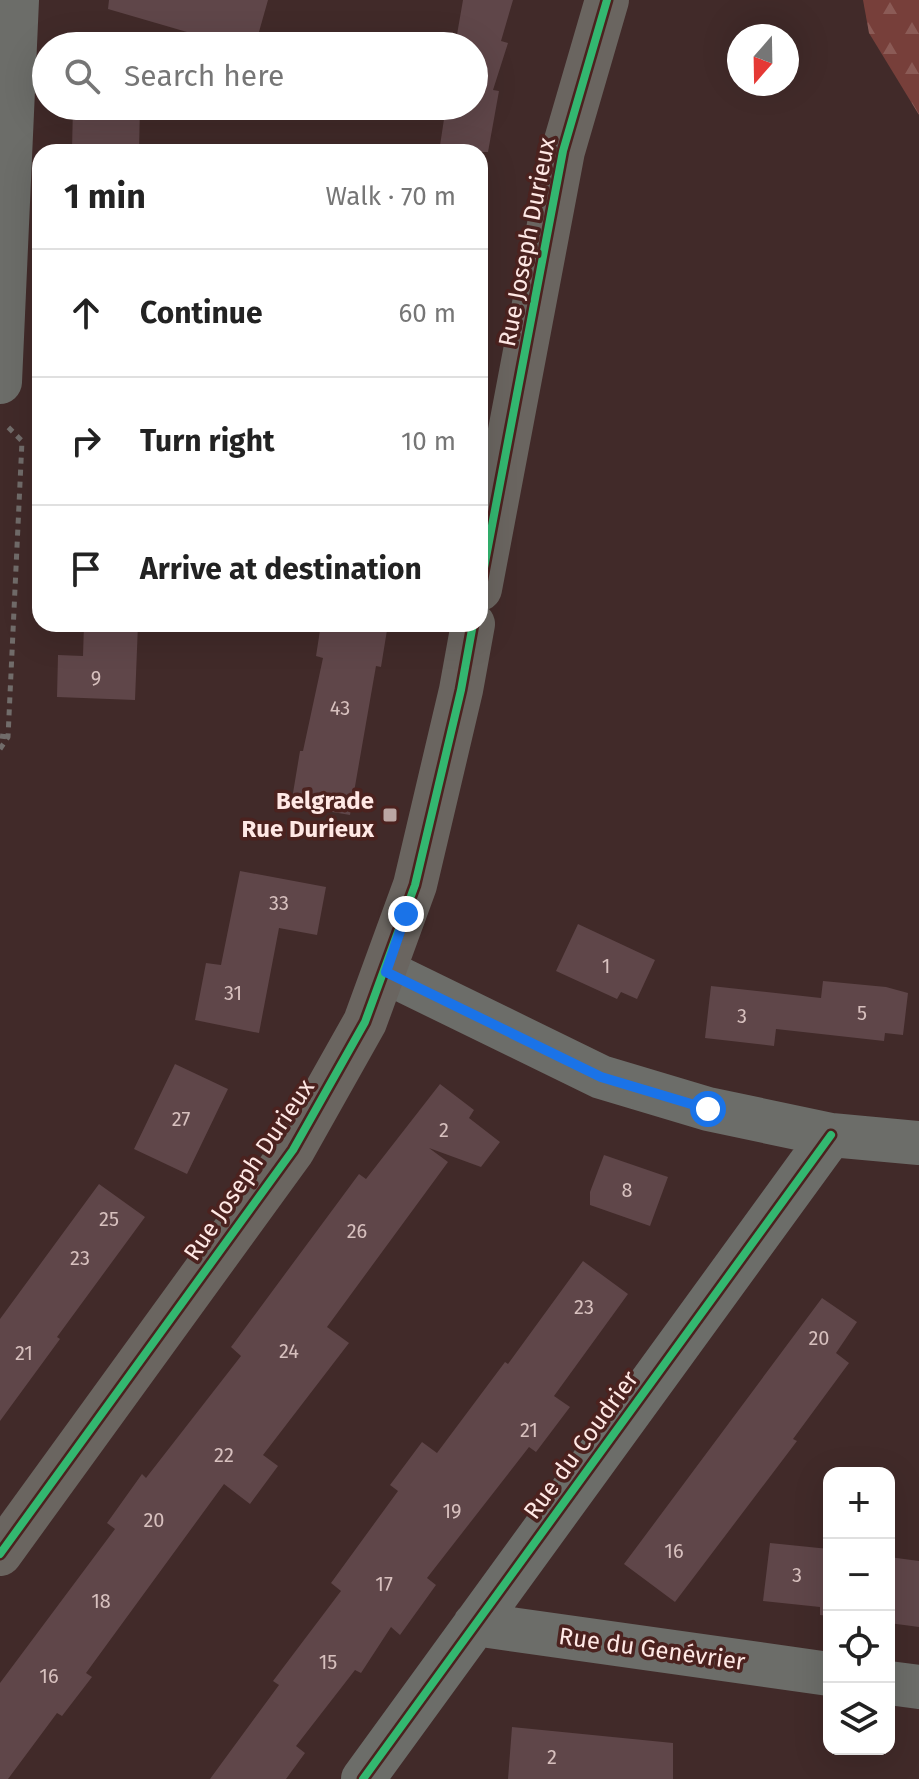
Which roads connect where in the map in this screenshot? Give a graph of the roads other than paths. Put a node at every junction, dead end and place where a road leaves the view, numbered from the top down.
1 (17, 0) edge
2 (607, 0) edge
3 (0, 382) edge
4 (488, 547) edge
5 (472, 632) edge
6 (386, 972) junction
7 (831, 1135) junction
8 (919, 1143) edge
9 (8, 1526) edge
10 (475, 1624) junction
11 (823, 1673) edge
12 (895, 1684) edge
13 (919, 1687) edge
14 (363, 1779) edge

1 - 3 street
2 - 4 street, Rue Joseph Durieux
5 - 6 street, Rue Joseph Durieux
6 - 7 street
6 - 9 street, Rue Joseph Durieux
7 - 8 street
7 - 10 street, Rue du Coudrier
10 - 11 street, Rue du Genévrier
10 - 14 street, Rue du Coudrier
12 - 13 street

